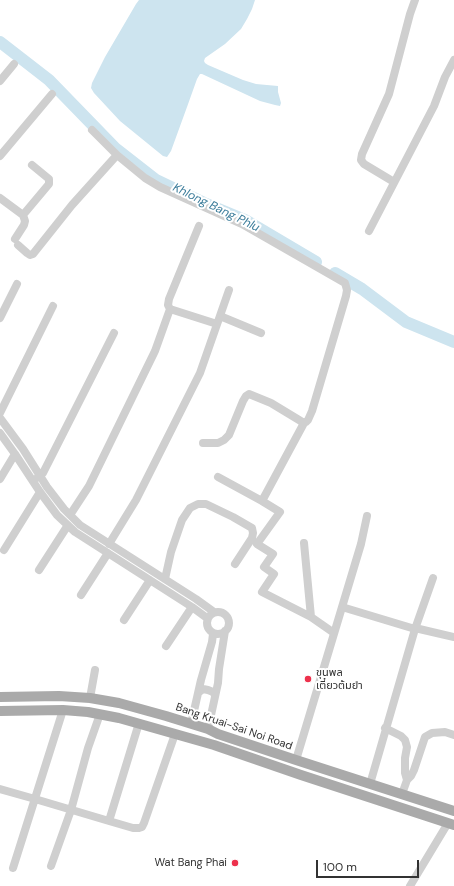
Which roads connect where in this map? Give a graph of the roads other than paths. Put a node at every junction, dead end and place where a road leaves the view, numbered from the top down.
1 (415, 0) edge
2 (454, 60) edge
3 (14, 64) dead end
4 (0, 81) edge
5 (52, 94) dead end
6 (92, 130) dead end
7 (117, 155) junction
8 (0, 156) edge
9 (32, 165) dead end
10 (394, 182) junction
11 (0, 198) edge
12 (23, 216) junction
13 (199, 226) dead end
14 (369, 231) dead end
15 (17, 284) dead end
16 (229, 290) dead end
17 (53, 306) dead end
18 (170, 309) junction
19 (0, 318) edge
20 (218, 320) junction
21 (114, 333) dead end
22 (261, 333) dead end
23 (0, 413) edge
24 (0, 418) edge
25 (304, 423) junction
26 (0, 433) edge
27 (203, 443) dead end
28 (16, 454) junction
29 (40, 476) junction
30 (218, 477) dead end
31 (0, 479) edge
32 (33, 481) junction
33 (40, 492) junction
34 (262, 501) junction
35 (70, 515) junction
36 (367, 516) dead end
37 (68, 525) junction
38 (304, 543) dead end
39 (109, 544) junction
40 (4, 550) dead end
41 (108, 553) junction
42 (234, 564) dead end
43 (39, 570) dead end
44 (433, 578) dead end
45 (165, 579) junction
46 (150, 580) junction
47 (82, 595) dead end
48 (192, 606) junction
49 (342, 607) junction
50 (214, 612) junction
51 (310, 617) junction
52 (207, 618) junction
53 (124, 620) dead end
54 (415, 629) junction
55 (225, 631) junction
56 (334, 633) junction
57 (213, 634) junction
58 (454, 637) edge
59 (166, 646) dead end
60 (95, 670) dead end
61 (199, 692) junction
62 (215, 695) junction
63 (0, 697) edge
64 (90, 698) junction
65 (63, 710) junction
66 (0, 711) edge
67 (100, 714) junction
68 (139, 723) junction
69 (191, 724) junction
70 (385, 728) junction
71 (208, 729) junction
72 (175, 734) junction
73 (454, 735) edge
74 (296, 760) junction
75 (407, 780) junction
76 (370, 784) junction
77 (0, 789) edge
78 (402, 794) junction
79 (34, 799) junction
80 (71, 810) junction
81 (454, 811) edge
82 (109, 822) junction
83 (451, 824) edge
84 (52, 866) dead end
85 (13, 868) dead end
86 (410, 886) edge

1 - 10 street
2 - 10 street
3 - 4 street
5 - 8 street
6 - 7 street
7 - 12 street
7 - 25 street
9 - 12 street
10 - 14 street
11 - 12 street
13 - 18 street
15 - 19 street
16 - 20 street
17 - 23 street
18 - 20 street
18 - 35 street
20 - 22 street
20 - 39 street
21 - 29 street
24 - 29 street
25 - 27 street
25 - 34 street
26 - 28 street
28 - 31 street
28 - 32 street
29 - 32 street
29 - 35 street
30 - 34 street
32 - 33 street
33 - 37 street
33 - 40 street
34 - 51 street
35 - 39 street
36 - 49 street
37 - 41 street
37 - 43 street
38 - 51 street
39 - 45 street
41 - 46 street
41 - 47 street
42 - 45 street
44 - 54 street
45 - 50 street
46 - 48 street
46 - 53 street
48 - 52 street
48 - 59 street
49 - 54 street
49 - 56 street
50 - 52 street
50 - 55 street
51 - 56 street
52 - 57 street
54 - 58 street
54 - 70 street
55 - 57 street
55 - 62 street
56 - 74 street
57 - 61 street
60 - 64 street
61 - 62 street
61 - 69 street
62 - 71 street
63 - 64 main road, Bang Kruai-Sai Noi Road
64 - 69 main road, Bang Kruai-Sai Noi Road
65 - 66 main road
65 - 67 main road
65 - 79 street
67 - 68 main road
67 - 80 street
68 - 72 main road
68 - 82 street
69 - 71 main road, Bang Kruai-Sai Noi Road
70 - 75 street
70 - 76 street
71 - 74 main road, Bang Kruai-Sai Noi Road
72 - 82 street
72 - 83 main road
73 - 75 street
74 - 76 main road, Bang Kruai-Sai Noi Road
75 - 78 street
76 - 78 main road, Bang Kruai-Sai Noi Road
77 - 79 street
78 - 81 main road, Bang Kruai-Sai Noi Road
79 - 80 street
79 - 85 street
80 - 82 street
80 - 84 street
83 - 86 street

